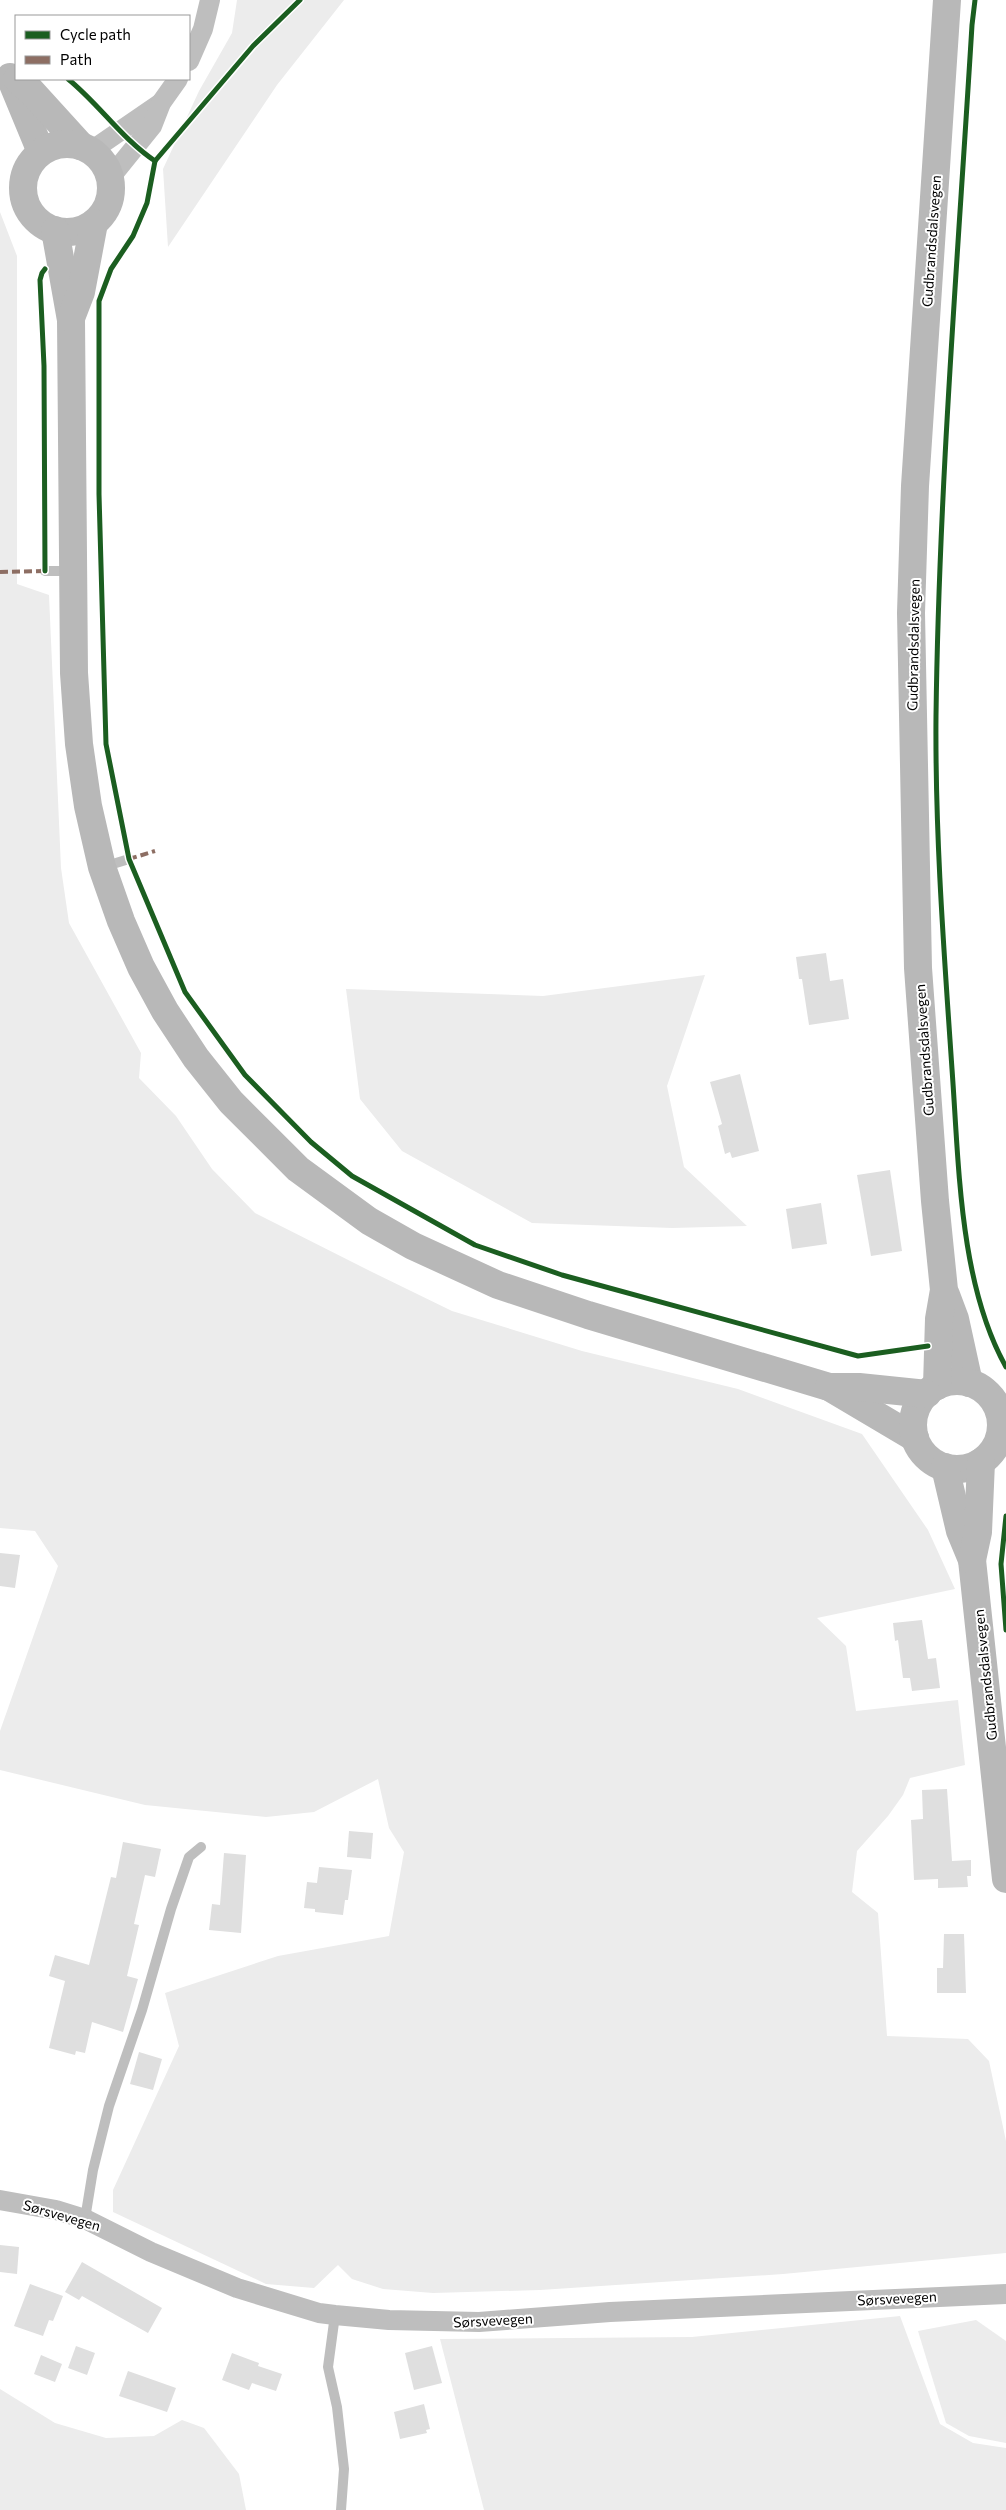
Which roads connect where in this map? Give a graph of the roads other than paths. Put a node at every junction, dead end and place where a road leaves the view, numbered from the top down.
1 (210, 0) edge
2 (947, 0) edge
3 (190, 59) edge
4 (10, 73) edge
5 (18, 80) edge
6 (177, 80) edge
7 (161, 103) junction
8 (86, 149) junction
9 (41, 152) junction
10 (110, 178) junction
11 (94, 222) junction
12 (55, 230) junction
13 (71, 320) junction
14 (129, 859) dead end
15 (102, 867) junction
16 (944, 1290) junction
17 (969, 1382) junction
18 (829, 1387) junction
19 (932, 1390) junction
20 (915, 1438) junction
21 (981, 1462) junction
22 (945, 1467) junction
23 (972, 1560) junction
24 (201, 1847) dead end
25 (1006, 1879) edge
26 (0, 2200) edge
27 (86, 2219) junction
28 (1006, 2294) edge
29 (335, 2315) junction
30 (341, 2510) edge

1 - 3 street
2 - 16 main road, Gudbrandsdalsvegen
4 - 9 main road
5 - 8 main road
6 - 7 street
7 - 8 street
7 - 10 street
8 - 9 main road
8 - 10 main road
9 - 12 main road
10 - 11 main road
11 - 12 main road
11 - 13 main road
12 - 13 main road
13 - 15 main road
14 - 15 lane
15 - 18 main road
16 - 17 main road, Gudbrandsdalsvegen
16 - 19 main road, Gudbrandsdalsvegen
17 - 19 main road
17 - 21 main road
18 - 19 main road
18 - 20 main road
19 - 20 main road
20 - 22 main road
21 - 22 main road
21 - 23 main road, Gudbrandsdalsvegen
22 - 23 main road, Gudbrandsdalsvegen
23 - 25 main road, Gudbrandsdalsvegen
24 - 27 lane
26 - 27 street, Sørsvevegen
27 - 29 street, Sørsvevegen
28 - 29 street, Sørsvevegen
29 - 30 lane

